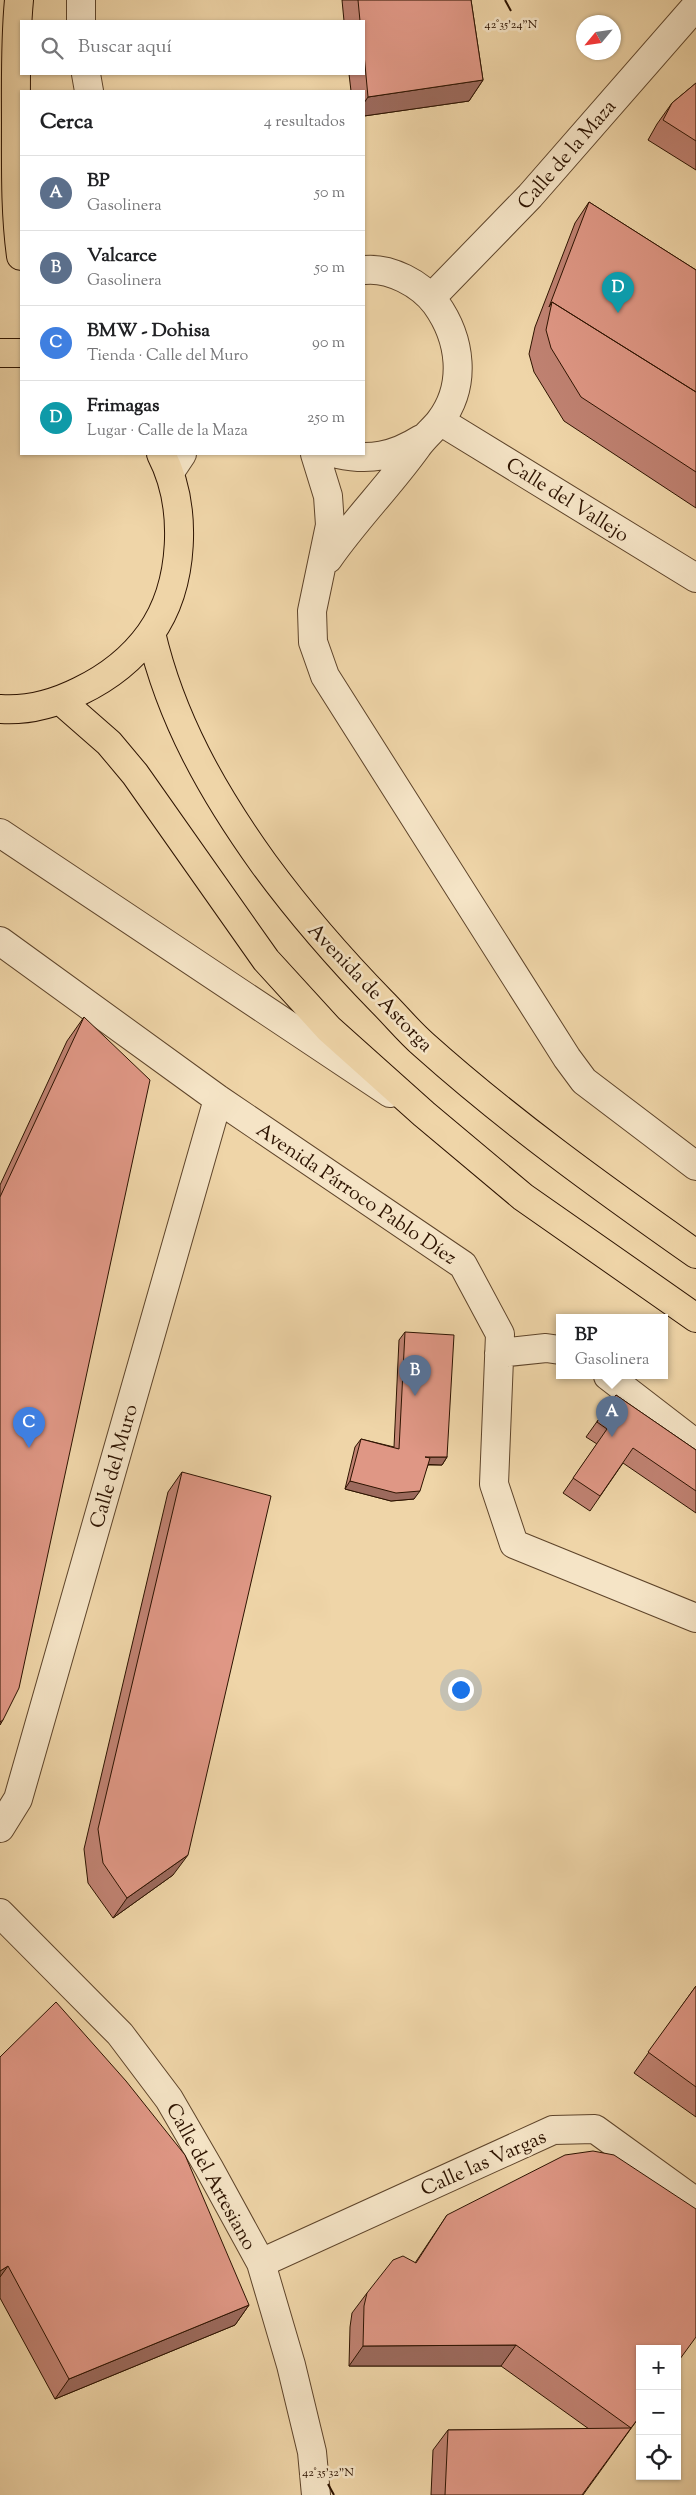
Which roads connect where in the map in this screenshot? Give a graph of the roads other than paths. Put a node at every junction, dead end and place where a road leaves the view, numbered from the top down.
1 (19, 0) edge
2 (81, 0) edge
3 (696, 6) edge
4 (81, 20) edge
5 (86, 75) edge
6 (89, 90) edge
7 (20, 237) edge
8 (366, 269) edge
9 (432, 298) junction
10 (0, 353) edge
11 (20, 354) edge
12 (432, 429) junction
13 (315, 455) edge
14 (342, 455) edge
15 (171, 460) edge
16 (318, 573) junction
17 (696, 578) edge
18 (151, 634) junction
19 (61, 700) junction
20 (0, 709) edge
21 (0, 834) edge
22 (0, 941) edge
23 (218, 1099) junction
24 (424, 1114) junction
25 (689, 1162) edge
26 (696, 1254) edge
27 (696, 1318) edge
28 (556, 1349) edge
29 (499, 1353) junction
30 (612, 1379) edge
31 (696, 1444) edge
32 (696, 1618) edge
33 (0, 1828) edge
34 (0, 1913) edge
35 (696, 2202) edge
36 (261, 2263) junction
37 (316, 2495) edge

1 - 7 highway
2 - 4 street
3 - 9 street, Calle de la Maza
5 - 6 street
8 - 9 street
9 - 12 street
10 - 11 highway
12 - 14 street
12 - 16 street
12 - 17 street, Calle del Vallejo
13 - 16 street
15 - 18 highway
16 - 25 street
18 - 19 highway
18 - 26 highway, Avenida de Astorga
19 - 20 highway
19 - 24 highway
21 - 24 street
22 - 23 street, Avenida Párroco Pablo Díez
23 - 29 street, Avenida Párroco Pablo Díez
23 - 33 street, Calle del Muro
24 - 27 highway
28 - 29 street
29 - 32 street, Avenida Párroco Pablo Díez
30 - 31 street
34 - 36 street, Calle del Artesiano
35 - 36 street, Calle las Vargas
36 - 37 street, Calle del Artesiano

